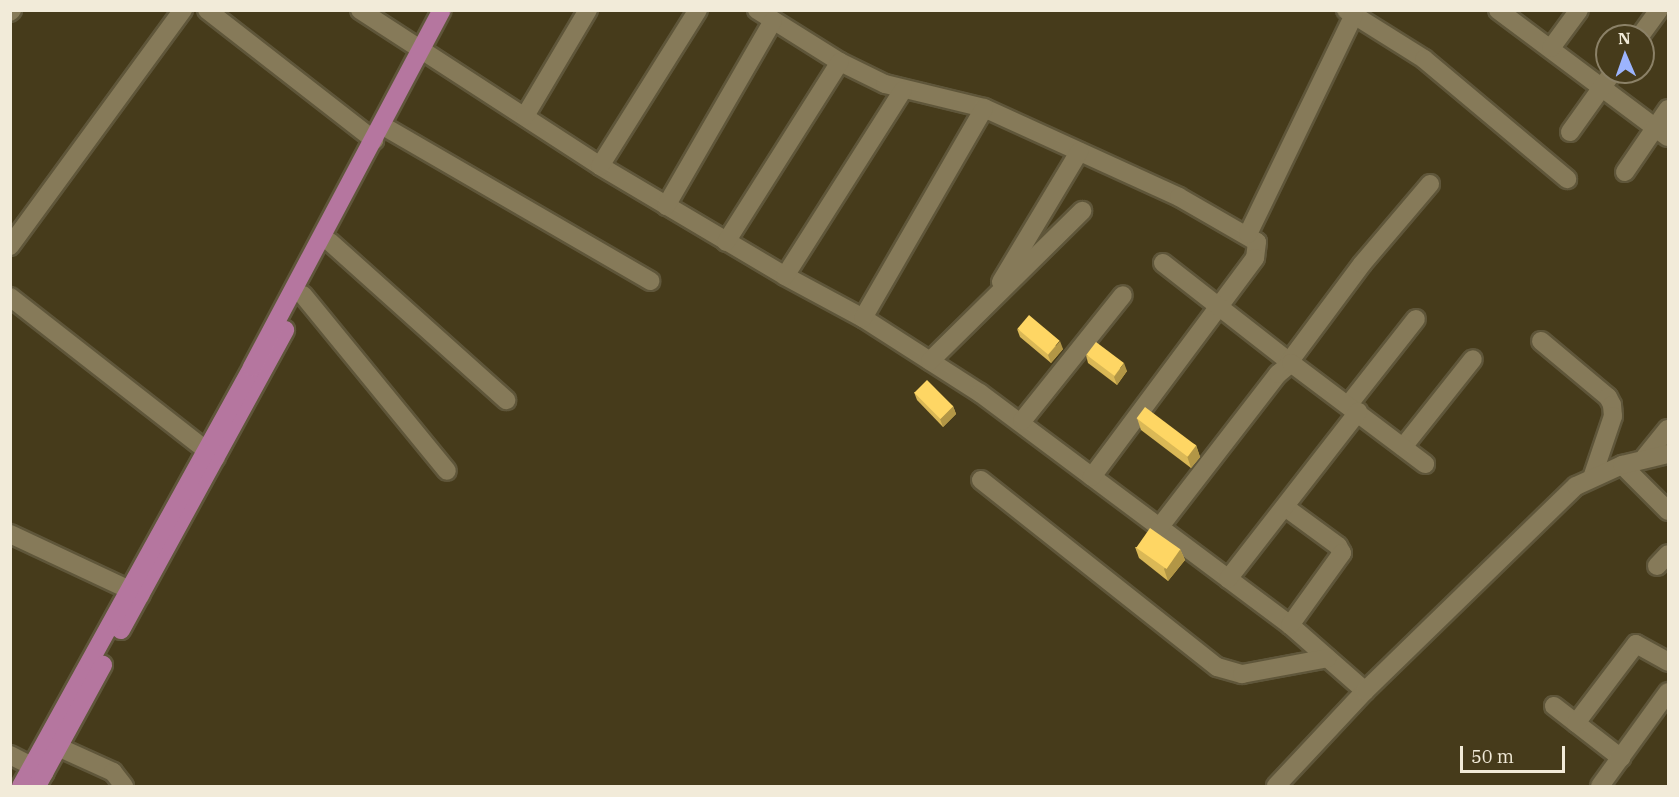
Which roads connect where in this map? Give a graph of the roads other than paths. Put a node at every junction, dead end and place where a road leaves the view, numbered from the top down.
1 (183, 10) edge
2 (207, 10) edge
3 (360, 10) edge
4 (442, 10) edge
5 (454, 10) edge
6 (588, 10) edge
7 (698, 10) edge
8 (757, 10) edge
9 (1578, 10) edge
10 (1659, 10) edge
11 (1503, 12) edge
12 (1350, 13) edge
13 (773, 21) junction
14 (1649, 24) edge
15 (1551, 48) junction
16 (425, 54) junction
17 (840, 62) junction
18 (1604, 84) edge
19 (1602, 87) junction
20 (903, 90) junction
21 (984, 108) junction
22 (1668, 109) edge
23 (525, 116) junction
24 (390, 130) junction
25 (1570, 132) dead end
26 (1662, 132) edge
27 (374, 140) junction
28 (1079, 152) junction
29 (600, 166) junction
30 (1625, 172) dead end
31 (1567, 179) dead end
32 (1430, 184) dead end
33 (666, 206) junction
34 (1082, 211) dead end
35 (1248, 234) junction
36 (330, 242) junction
37 (726, 242) junction
38 (10, 246) edge
39 (1163, 263) dead end
40 (785, 276) junction
41 (650, 281) dead end
42 (303, 295) junction
43 (1123, 295) dead end
44 (10, 297) edge
45 (1218, 308) junction
46 (984, 309) junction
47 (863, 318) junction
48 (1416, 319) dead end
49 (1541, 341) dead end
50 (1473, 359) dead end
51 (930, 361) junction
52 (1290, 362) junction
53 (506, 400) dead end
54 (1353, 408) junction
55 (1022, 421) junction
56 (1668, 429) edge
57 (1402, 447) junction
58 (210, 454) junction
59 (1668, 454) edge
60 (1645, 457) junction
61 (1425, 464) dead end
62 (1622, 465) junction
63 (447, 471) dead end
64 (1593, 475) junction
65 (1092, 477) junction
66 (981, 480) dead end
67 (1286, 507) junction
68 (1668, 511) edge
69 (1158, 529) junction
70 (10, 534) edge
71 (1228, 579) junction
72 (135, 592) junction
73 (1290, 626) junction
74 (1328, 658) junction
75 (1668, 662) edge
76 (1365, 691) junction
77 (1668, 692) edge
78 (1554, 706) dead end
79 (1576, 723) junction
80 (58, 747) junction
81 (10, 755) edge
82 (1621, 758) junction
83 (38, 775) edge
84 (21, 786) edge
85 (124, 786) edge
86 (1278, 786) edge
87 (1600, 786) edge

1 - 38 street
2 - 27 street
3 - 16 street
4 - 16 main road
5 - 16 main road
6 - 23 street
7 - 29 street
8 - 13 street
9 - 15 street
10 - 14 street
11 - 15 street
12 - 31 street
12 - 35 street
13 - 17 street
13 - 33 street
15 - 19 street
16 - 23 street
16 - 24 main road
16 - 27 main road
17 - 20 street
17 - 37 street
18 - 19 street
19 - 25 street
19 - 26 street
20 - 21 street
20 - 40 street
21 - 28 street
21 - 47 street
22 - 26 street
23 - 29 street
24 - 36 main road
24 - 41 street
26 - 30 street
27 - 58 main road
28 - 35 street
28 - 46 street
29 - 33 street
32 - 52 street
33 - 37 street
34 - 46 street
35 - 45 street
36 - 42 main road
36 - 53 street
37 - 40 street
39 - 45 street
40 - 47 street
42 - 58 main road
42 - 63 street
43 - 55 street
44 - 58 street
45 - 52 street
45 - 65 street
46 - 51 street
47 - 51 street
48 - 54 street
49 - 64 street
50 - 57 street
51 - 55 street
52 - 54 street
52 - 69 street
54 - 57 street
54 - 67 street
55 - 65 street
56 - 60 street
57 - 61 street
58 - 72 main road
59 - 60 street
60 - 62 street
62 - 64 street
62 - 68 street
64 - 76 street
65 - 69 street
66 - 74 street
67 - 71 street
67 - 73 street
69 - 71 street
70 - 72 street
71 - 73 street
72 - 80 main road
72 - 83 main road
73 - 74 street
74 - 76 street
75 - 79 street
76 - 86 street
77 - 82 street
78 - 79 street
79 - 82 street
80 - 83 main road
80 - 85 street
81 - 83 street
82 - 87 street
83 - 84 main road

